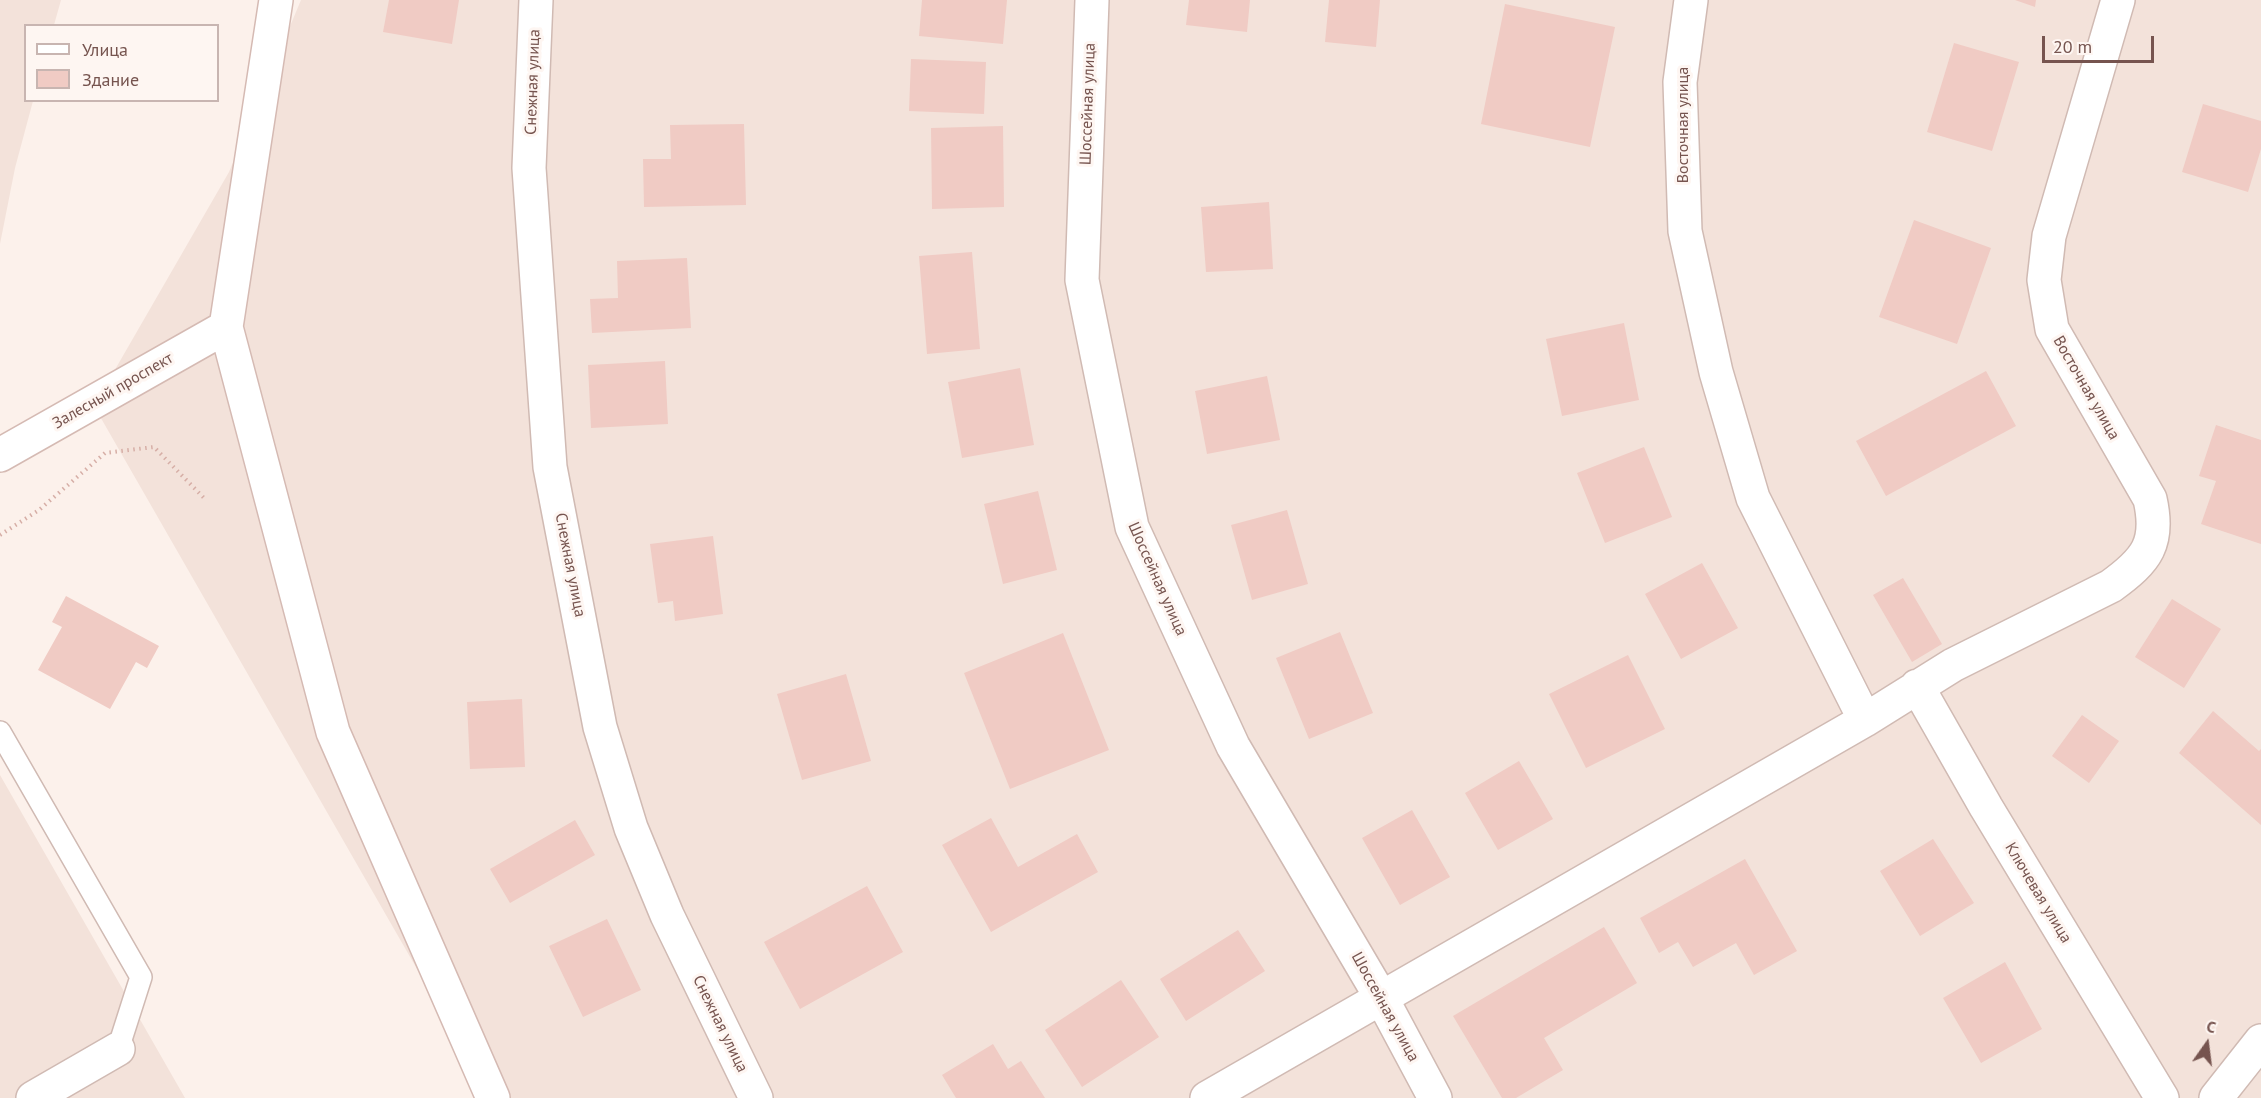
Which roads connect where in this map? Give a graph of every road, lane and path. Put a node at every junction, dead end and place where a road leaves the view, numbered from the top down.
1 (276, 0) edge
2 (536, 0) edge
3 (1092, 0) edge
4 (1692, 0) edge
5 (2118, 0) edge
6 (226, 327) junction
7 (0, 455) edge
8 (206, 500) dead end
9 (0, 535) edge
10 (1917, 686) junction
11 (1866, 720) junction
12 (0, 732) edge
13 (1382, 999) junction
14 (2261, 1041) edge
15 (118, 1049) joint
16 (33, 1098) edge
17 (493, 1098) edge
18 (756, 1098) edge
19 (1207, 1098) edge
20 (1435, 1098) edge
21 (2162, 1098) edge
22 (2216, 1098) edge

1 - 6 street
2 - 18 street, Снежная улица
3 - 13 street, Шоссейная улица
4 - 11 street, Восточная улица
5 - 10 street, Восточная улица
6 - 7 street, Залесный проспект
6 - 17 street
8 - 9 path
10 - 11 street, Восточная улица
10 - 21 street, Ключевая улица
11 - 13 street, Восточная улица
12 - 15 lane
13 - 19 street, Восточная улица
13 - 20 street, Шоссейная улица
14 - 22 street
15 - 16 street

